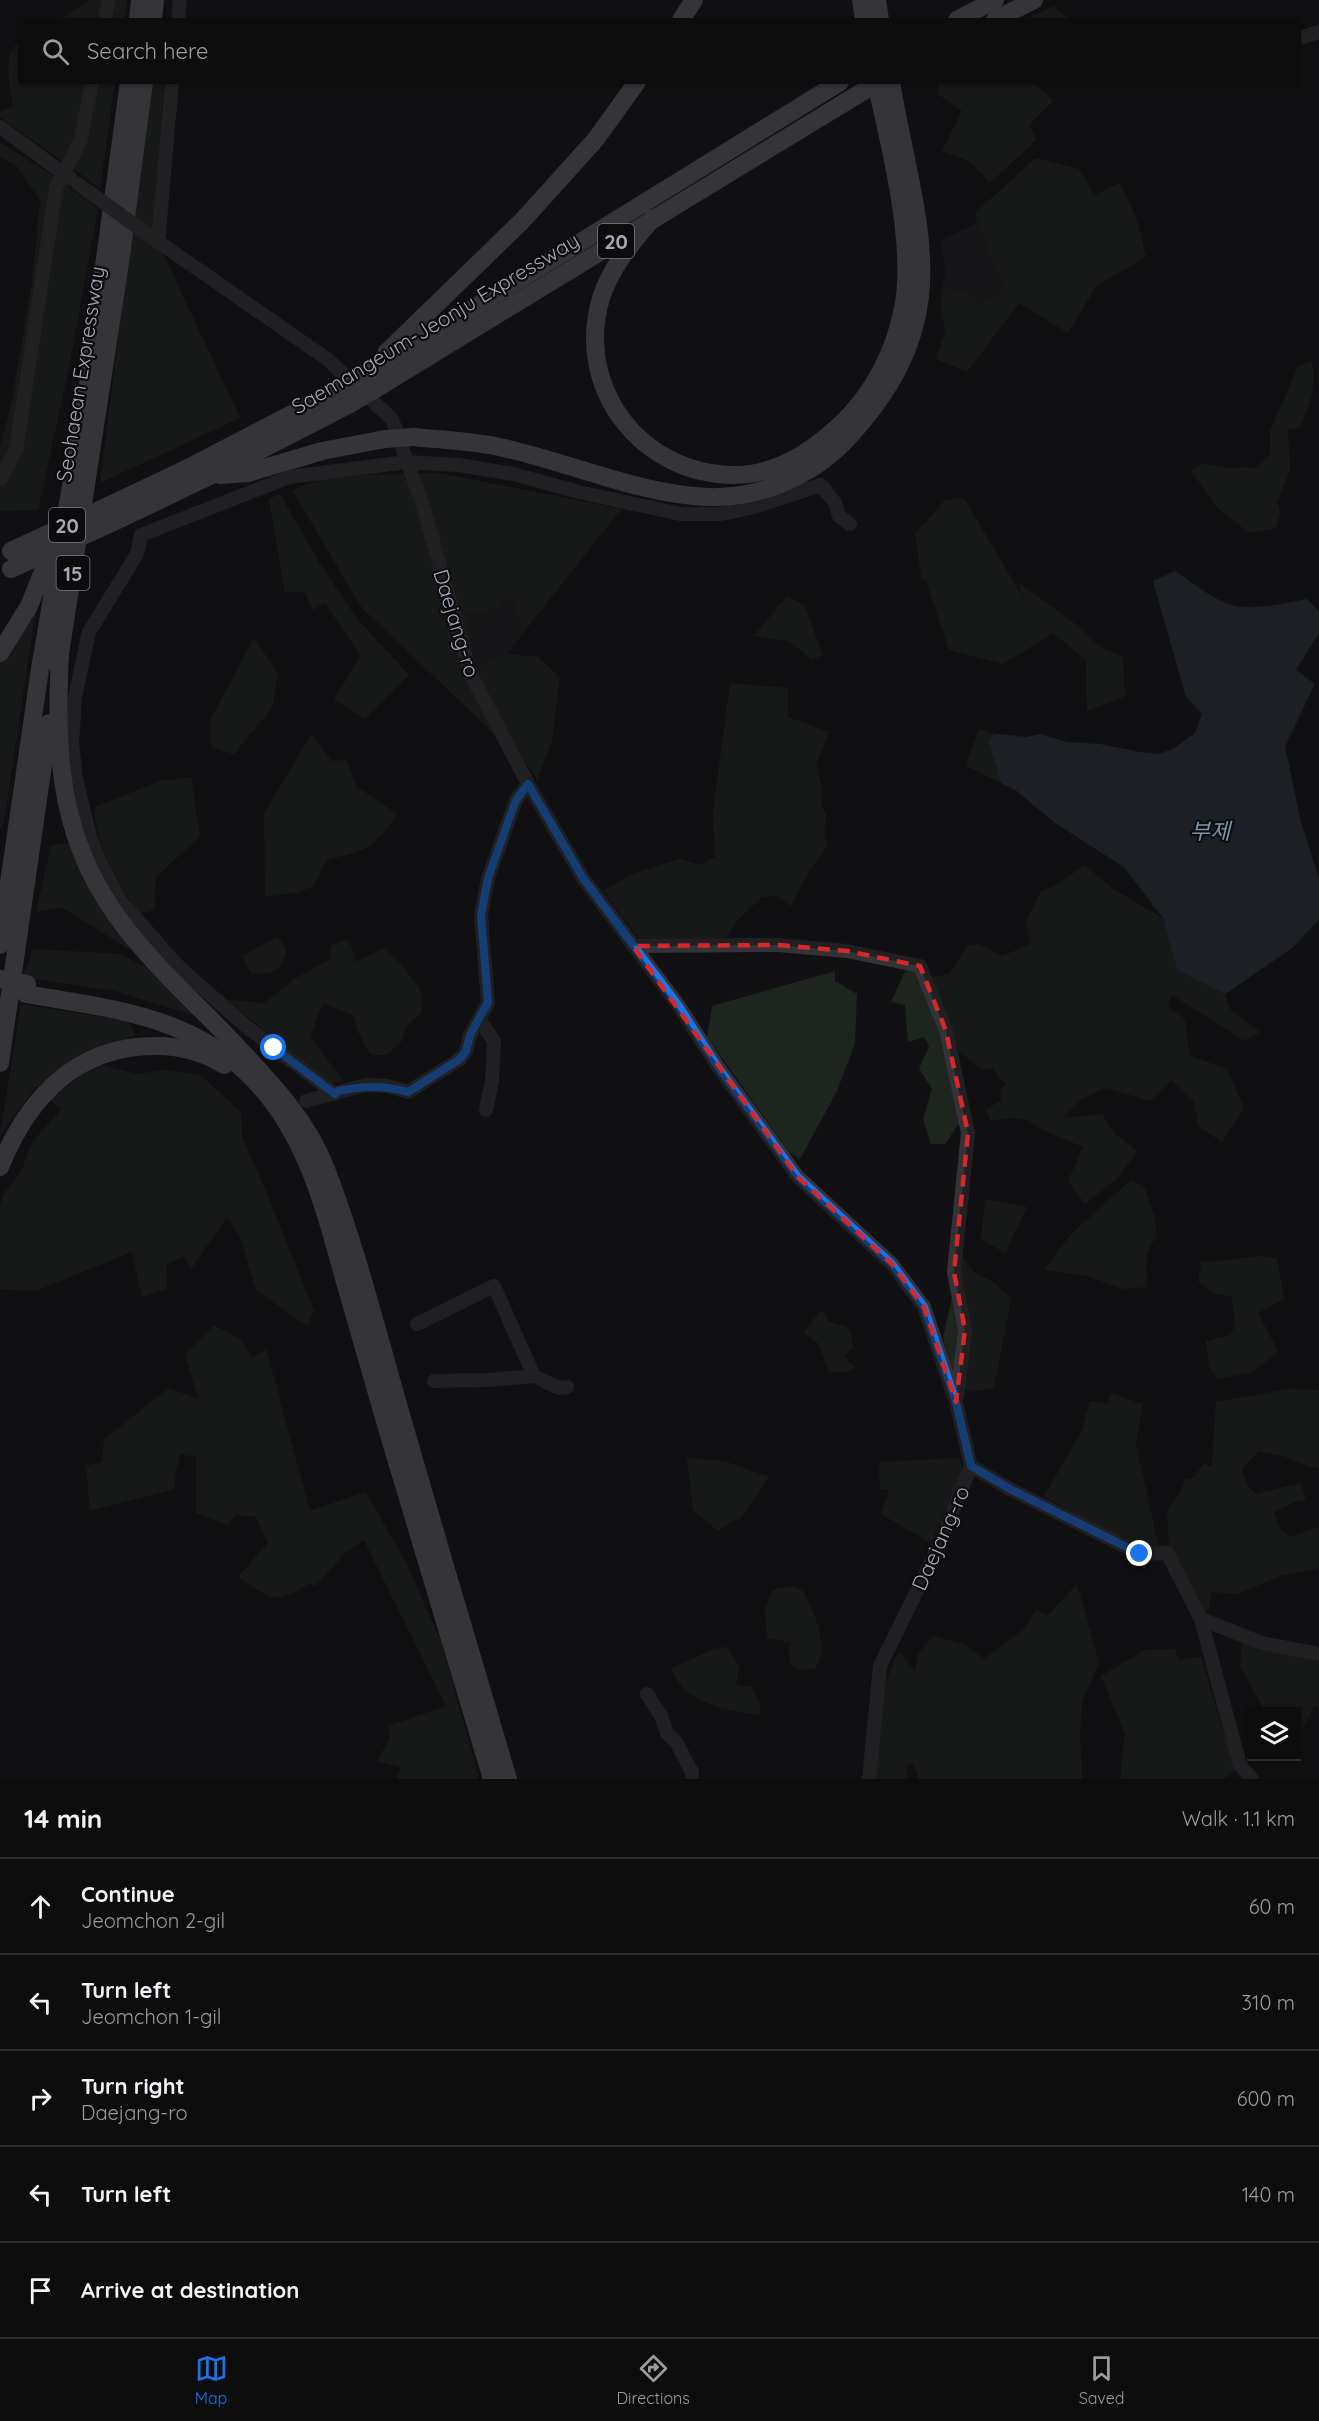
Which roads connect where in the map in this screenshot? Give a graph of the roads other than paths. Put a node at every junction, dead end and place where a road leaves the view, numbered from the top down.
1 (109, 0) edge
2 (140, 0) edge
3 (155, 0) edge
4 (180, 0) edge
5 (694, 0) edge
6 (861, 0) edge
7 (877, 0) edge
8 (995, 0) edge
9 (1034, 0) edge
10 (105, 18) edge
11 (138, 18) edge
12 (153, 18) edge
13 (178, 18) edge
14 (682, 18) edge
15 (864, 18) edge
16 (880, 18) edge
17 (961, 18) edge
18 (999, 18) edge
19 (1319, 32) edge
20 (1301, 37) edge
21 (92, 84) edge
22 (129, 84) edge
23 (144, 84) edge
24 (172, 84) edge
25 (636, 84) edge
26 (837, 84) edge
27 (874, 84) edge
28 (877, 84) edge
29 (891, 84) edge
30 (0, 127) edge
31 (64, 175) junction
32 (653, 218) junction
33 (159, 243) junction
34 (362, 377) junction
35 (407, 462) junction
36 (212, 475) junction
37 (0, 480) edge
38 (69, 497) junction
39 (850, 524) dead end
40 (5, 562) edge
41 (0, 653) edge
42 (60, 654) junction
43 (528, 784) junction
44 (0, 945) edge
45 (633, 946) junction
46 (0, 979) edge
47 (0, 989) edge
48 (26, 989) junction
49 (479, 1019) junction
50 (0, 1063) edge
51 (265, 1076) junction
52 (335, 1094) junction
53 (306, 1101) dead end
54 (486, 1110) dead end
55 (285, 1121) junction
56 (0, 1167) edge
57 (417, 1324) dead end
58 (534, 1376) junction
59 (434, 1381) dead end
60 (567, 1387) dead end
61 (956, 1402) junction
62 (971, 1466) junction
63 (1201, 1619) junction
64 (1319, 1654) edge
65 (647, 1694) dead end
66 (492, 1779) edge
67 (508, 1779) edge
68 (692, 1779) edge
69 (868, 1779) edge
70 (1252, 1779) edge

1 - 10 street
2 - 11 highway
3 - 12 highway
4 - 13 street
5 - 14 highway
6 - 15 highway
7 - 16 highway
8 - 17 highway
9 - 18 highway
19 - 20 street
21 - 31 street
22 - 38 highway, Seohaean Expressway / 15
23 - 42 highway, Seohaean Expressway / 15
24 - 33 street
25 - 34 highway
26 - 34 highway, Saemangeum-Jeonju Expressway / 20
27 - 32 highway, Saemangeum-Jeonju Expressway / 20, bridge
28 - 32 highway
29 - 36 highway, bridge
30 - 31 street, Daejang-ro
31 - 33 street, Daejang-ro, bridge
31 - 37 street
32 - 36 highway, Saemangeum-Jeonju Expressway / 20, bridge
33 - 35 street, Daejang-ro
34 - 40 highway, Saemangeum-Jeonju Expressway / 20, bridge
35 - 39 street
35 - 43 street, Daejang-ro
35 - 52 street
36 - 40 highway, Saemangeum-Jeonju Expressway / 20, bridge
38 - 41 highway
38 - 44 highway, Seohaean Expressway / 15
42 - 50 highway, Seohaean Expressway / 15
42 - 51 highway
43 - 45 street, Daejang-ro
43 - 49 street
45 - 61 street, Daejang-ro
45 - 61 street
46 - 48 highway, bridge
47 - 48 highway
48 - 51 highway
48 - 55 highway
49 - 52 street
49 - 54 street
51 - 67 highway
52 - 53 street
55 - 56 highway
55 - 66 highway
57 - 58 street
58 - 59 street
58 - 60 street
61 - 62 street, Daejang-ro
62 - 63 street
62 - 69 street, Daejang-ro
63 - 64 street
63 - 70 street
65 - 68 street

